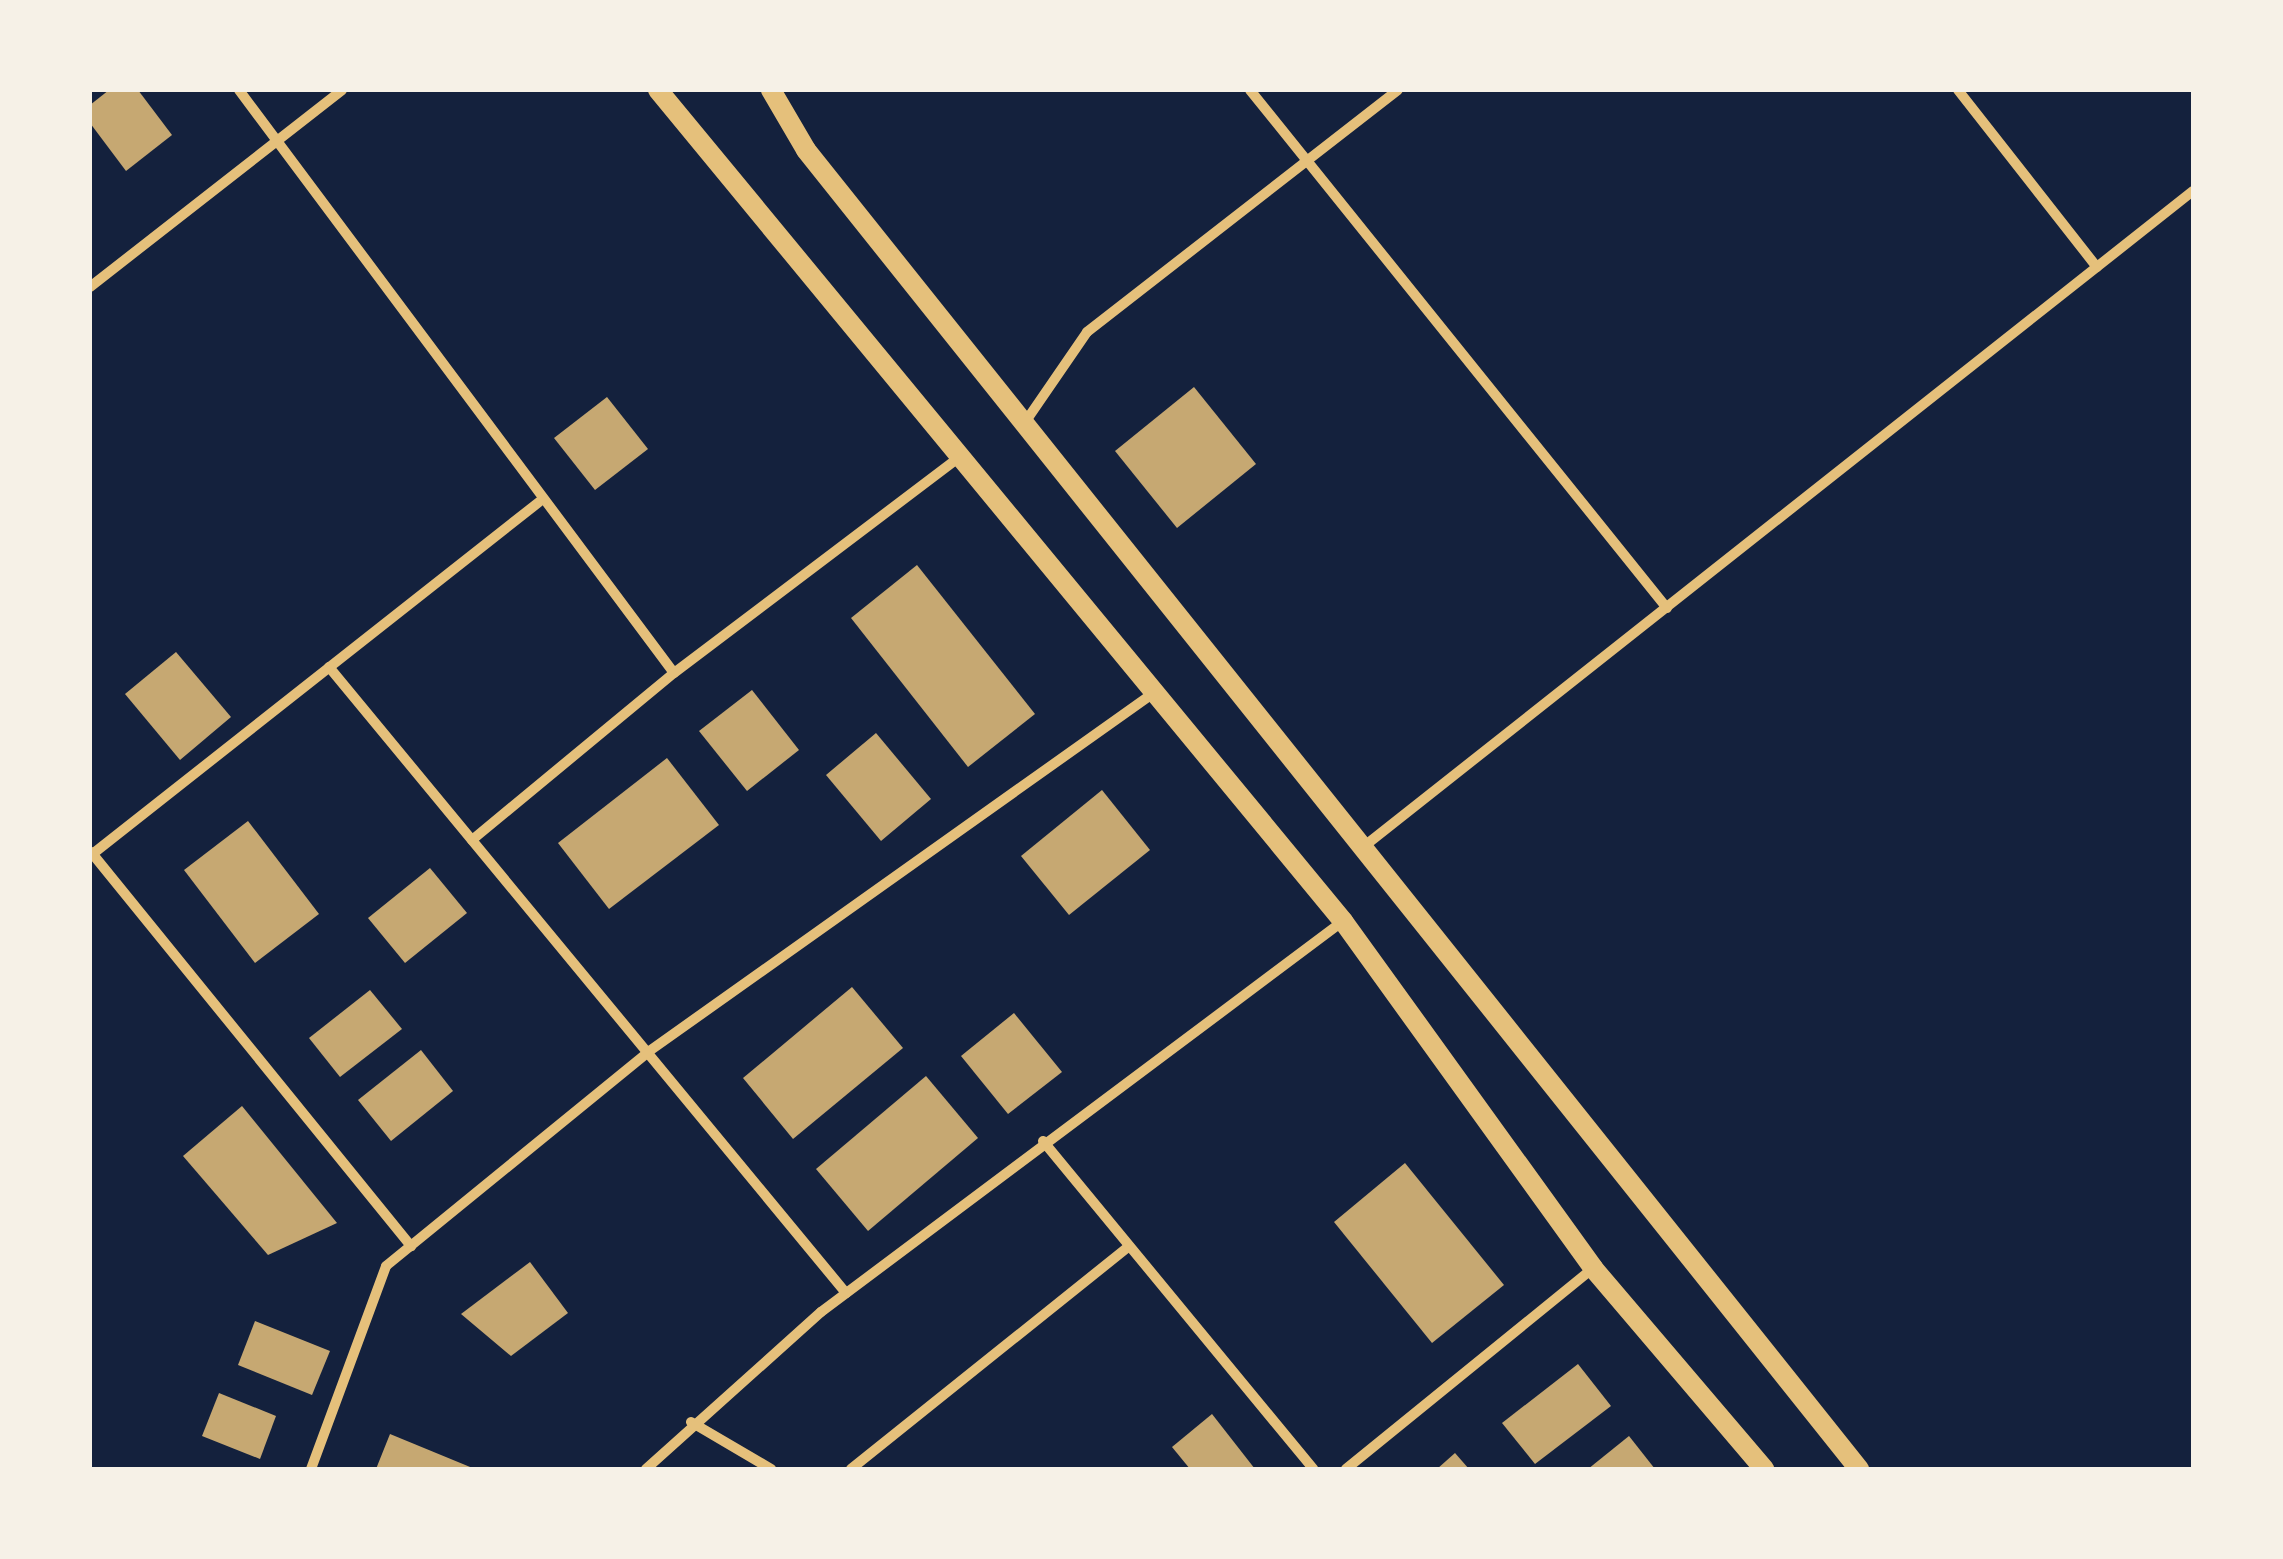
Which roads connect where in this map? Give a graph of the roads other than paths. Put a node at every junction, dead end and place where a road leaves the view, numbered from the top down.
1 (239, 90) edge
2 (342, 90) edge
3 (658, 90) edge
4 (772, 90) edge
5 (1250, 90) edge
6 (1398, 90) edge
7 (1958, 90) edge
8 (281, 142) junction
9 (1304, 160) junction
10 (2193, 191) edge
11 (2097, 267) junction
12 (90, 287) edge
13 (1028, 418) junction
14 (964, 454) junction
15 (539, 502) junction
16 (1666, 608) junction
17 (329, 668) junction
18 (674, 673) junction
19 (1156, 691) junction
20 (472, 840) junction
21 (1367, 844) junction
22 (91, 854) edge
23 (1343, 921) junction
24 (648, 1052) junction
25 (1043, 1142) junction
26 (411, 1246) junction
27 (1129, 1246) junction
28 (1592, 1268) junction
29 (846, 1293) junction
30 (691, 1422) junction
31 (311, 1469) edge
32 (646, 1469) edge
33 (771, 1469) edge
34 (851, 1469) edge
35 (1313, 1469) edge
36 (1346, 1469) edge
37 (1764, 1469) edge
38 (1860, 1469) edge

1 - 8 street
2 - 8 street
3 - 14 main road
4 - 13 main road
5 - 9 street
6 - 9 street
7 - 11 street
8 - 12 street
8 - 15 street
9 - 13 street
9 - 16 street
10 - 11 street
11 - 16 street
13 - 21 main road
14 - 18 street
14 - 19 main road
15 - 17 street
15 - 18 street
16 - 21 street
17 - 20 street
17 - 22 street
18 - 20 street
19 - 23 main road
19 - 24 street
20 - 24 street
21 - 38 main road
22 - 26 street
23 - 25 street
23 - 28 main road
24 - 26 street
24 - 29 street
25 - 27 street
25 - 29 street
26 - 31 street
27 - 34 street
27 - 35 street
28 - 36 street
28 - 37 main road
29 - 30 street
30 - 32 street
30 - 33 street

